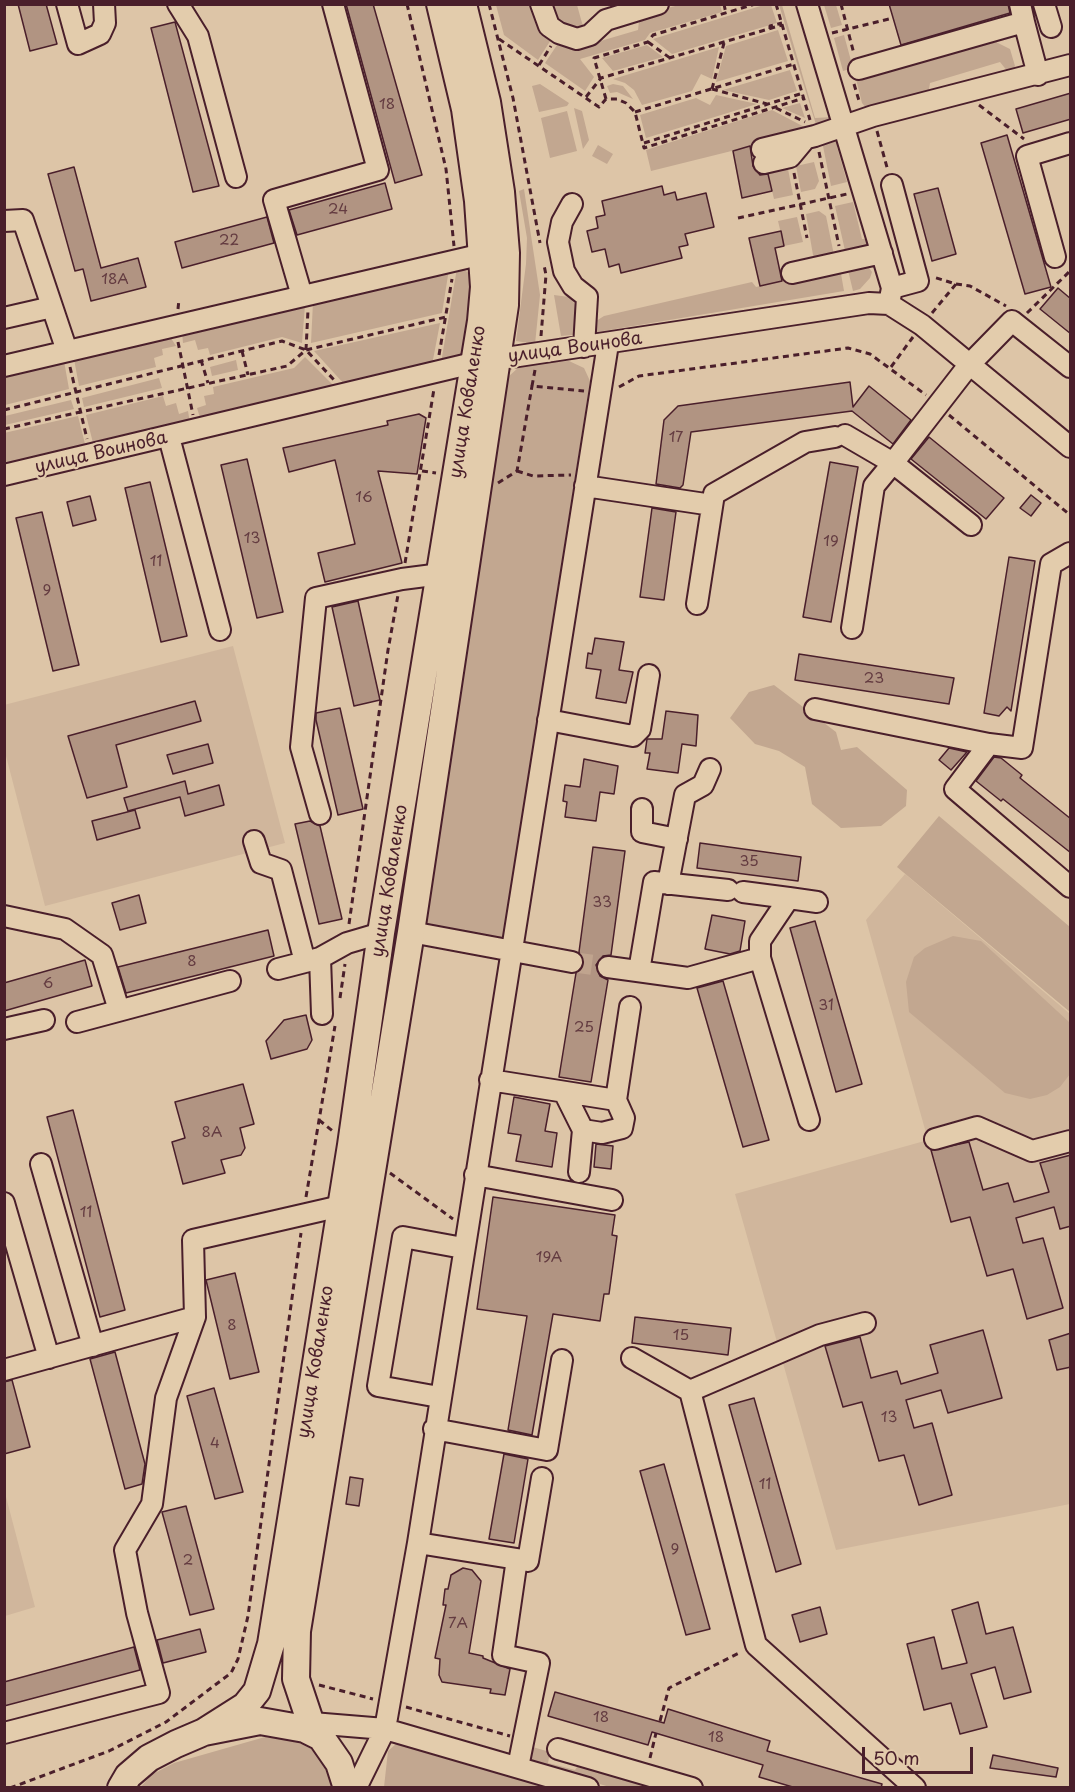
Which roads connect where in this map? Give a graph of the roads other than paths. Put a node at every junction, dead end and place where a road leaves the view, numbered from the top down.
1 (67, 4) edge
2 (104, 4) edge
3 (178, 4) edge
4 (333, 4) edge
5 (440, 4) edge
6 (463, 4) edge
7 (541, 4) edge
8 (658, 4) edge
9 (807, 4) edge
10 (1044, 4) edge
11 (1022, 13) edge
12 (1051, 27) dead end
13 (1071, 65) edge
14 (859, 69) road end
15 (1038, 75) junction
16 (844, 125) junction
17 (812, 144) junction
18 (1071, 144) edge
19 (236, 177) dead end
20 (892, 185) dead end
21 (572, 204) dead end
22 (4, 221) edge
23 (495, 253) junction
24 (882, 253) junction
25 (1055, 257) dead end
26 (792, 273) dead end
27 (306, 296) junction
28 (890, 296) junction
29 (52, 306) junction
30 (4, 318) edge
31 (608, 344) junction
32 (584, 347) junction
33 (68, 351) junction
34 (499, 359) junction
35 (473, 363) junction
36 (969, 365) junction
37 (4, 366) edge
38 (1071, 367) edge
39 (169, 437) junction
40 (1071, 447) edge
41 (893, 463) junction
42 (4, 475) edge
43 (586, 480) junction
44 (712, 505) junction
45 (971, 525) dead end
46 (1071, 553) edge
47 (452, 576) junction
48 (697, 604) dead end
49 (852, 628) dead end
50 (220, 630) dead end
51 (649, 675) dead end
52 (815, 709) dead end
53 (548, 720) junction
54 (989, 744) junction
55 (710, 769) dead end
56 (642, 809) dead end
57 (320, 814) dead end
58 (677, 839) junction
59 (254, 841) dead end
60 (668, 884) junction
61 (1071, 887) edge
62 (789, 898) junction
63 (817, 902) dead end
64 (4, 916) edge
65 (411, 932) junction
66 (381, 933) junction
67 (512, 950) junction
68 (760, 958) junction
69 (313, 960) junction
70 (573, 962) tunnel mouth
71 (608, 967) tunnel mouth
72 (278, 969) dead end
73 (639, 971) junction
74 (230, 981) dead end
75 (630, 1006) dead end
76 (119, 1010) junction
77 (322, 1014) dead end
78 (44, 1020) dead end
79 (77, 1022) dead end
80 (4, 1029) edge
81 (490, 1080) junction
82 (564, 1092) junction
83 (616, 1100) junction
84 (809, 1120) dead end
85 (583, 1130) junction
86 (935, 1138) dead end
87 (1071, 1141) edge
88 (41, 1164) dead end
89 (579, 1172) dead end
90 (475, 1175) junction
91 (612, 1200) dead end
92 (4, 1203) edge
93 (353, 1208) junction
94 (465, 1238) junction
95 (195, 1317) junction
96 (865, 1323) dead end
97 (93, 1346) junction
98 (49, 1358) junction
99 (632, 1358) dead end
100 (562, 1360) dead end
101 (4, 1370) edge
102 (690, 1391) junction
103 (439, 1397) junction
104 (434, 1429) junction
105 (542, 1478) dead end
106 (418, 1543) junction
107 (517, 1559) junction
108 (315, 1729) junction
109 (393, 1731) junction
110 (204, 1732) junction
111 (4, 1733) edge
112 (558, 1749) dead end
113 (518, 1767) junction
114 (121, 1784) edge
115 (347, 1788) edge
116 (356, 1788) edge
117 (588, 1788) edge
118 (692, 1788) edge
119 (915, 1788) edge

1 - 2 street
3 - 19 street
4 - 27 street
5 - 23 main road, улица Коваленко
6 - 23 main road, улица Коваленко
7 - 8 street
9 - 16 street
10 - 12 street
11 - 14 street
11 - 15 street
13 - 15 street
15 - 16 street
16 - 17 street
16 - 24 street
17 - 17 street
18 - 25 street
20 - 28 street, улица Воинова
21 - 32 street
22 - 29 street
23 - 27 street
23 - 34 main road, улица Коваленко
23 - 35 main road, улица Коваленко
24 - 26 street
24 - 28 street
27 - 33 street
28 - 31 street, улица Воинова
28 - 36 street
29 - 30 street
29 - 33 street
31 - 32 street, улица Воинова
31 - 43 street
32 - 34 street, улица Воинова
33 - 37 street
34 - 35 main road, улица Воинова
34 - 47 main road, улица Коваленко
35 - 39 street, улица Воинова
35 - 47 main road, улица Коваленко
36 - 38 street
36 - 40 street
36 - 41 street
39 - 42 street, улица Воинова
39 - 50 street
41 - 44 street
41 - 45 street
41 - 49 street
43 - 44 street
43 - 53 street
44 - 48 street
46 - 54 street
47 - 57 street
47 - 65 main road, улица Коваленко
47 - 66 main road, улица Коваленко
51 - 53 street
52 - 54 street
53 - 67 street
54 - 61 street
55 - 58 street
56 - 58 street
58 - 60 street
59 - 69 street
60 - 62 street
60 - 73 street
62 - 63 street
62 - 68 street
64 - 76 street
65 - 66 main road
65 - 67 street
65 - 93 main road, улица Коваленко
66 - 69 street
66 - 93 main road, улица Коваленко
67 - 70 street
67 - 81 street
68 - 73 street
68 - 84 street
69 - 72 street
69 - 77 street
71 - 73 street
74 - 76 street
75 - 83 street
76 - 79 street
78 - 80 street
81 - 82 street
81 - 90 street
82 - 83 street
82 - 85 street
83 - 85 street
85 - 89 street
86 - 87 street
88 - 97 street
90 - 91 street
90 - 94 street
92 - 98 street
93 - 95 street
93 - 108 main road, улица Коваленко
93 - 110 main road, улица Коваленко
94 - 103 street
94 - 103 street
95 - 97 street
95 - 111 street
96 - 102 street
97 - 98 street
98 - 101 street
99 - 102 street
100 - 104 street
102 - 119 street
103 - 104 street
104 - 106 street
105 - 107 street
106 - 107 street
106 - 109 street
107 - 113 street
108 - 109 street
108 - 110 main road
108 - 115 main road, улица Коваленко
109 - 113 street
109 - 116 street
110 - 114 main road
112 - 118 street
113 - 117 street

